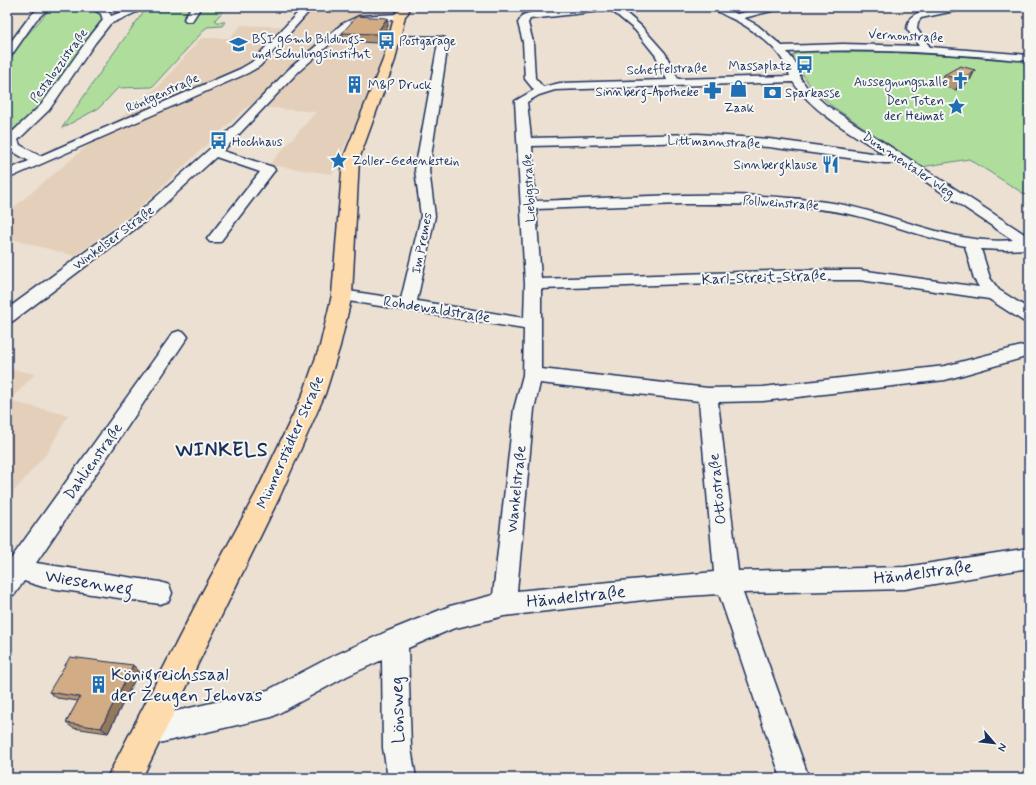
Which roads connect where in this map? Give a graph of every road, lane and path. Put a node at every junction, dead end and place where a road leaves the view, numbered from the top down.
1 (44, 7) edge
2 (95, 7) edge
3 (140, 7) edge
4 (196, 7) edge
5 (308, 7) edge
6 (612, 7) edge
7 (718, 7) edge
8 (776, 7) edge
9 (961, 7) edge
10 (401, 11) edge
11 (369, 12) edge
12 (736, 17) junction
13 (189, 19) dead end
14 (108, 20) junction
15 (393, 39) junction
16 (780, 49) junction
17 (927, 50) junction
18 (7, 54) edge
19 (1029, 58) edge
20 (796, 78) junction
21 (674, 82) junction
22 (540, 90) junction
23 (525, 142) junction
24 (214, 152) junction
25 (902, 159) junction
26 (39, 160) junction
27 (7, 175) edge
28 (529, 205) junction
29 (214, 239) dead end
30 (972, 242) junction
31 (1028, 243) edge
32 (533, 284) junction
33 (993, 294) junction
34 (342, 295) junction
35 (408, 304) junction
36 (7, 316) edge
37 (1029, 317) edge
38 (532, 325) junction
39 (179, 337) dead end
40 (1029, 350) edge
41 (532, 375) junction
42 (708, 395) junction
43 (1029, 558) edge
44 (13, 577) edge
45 (727, 582) junction
46 (160, 593) dead end
47 (504, 604) junction
48 (395, 641) junction
49 (146, 732) junction
50 (124, 778) edge
51 (402, 778) edge
52 (795, 778) edge

1 - 18 street
2 - 14 street
3 - 14 street
4 - 13 street
5 - 26 street, Röntgenstraße
6 - 21 street
6 - 22 street
7 - 12 street
8 - 12 street
9 - 17 street
10 - 11 street, Winkelser Straße
10 - 15 main road, Münnerstädter Straße
11 - 24 street, Winkelser Straße
12 - 16 street
14 - 26 street, Pestalozzistraße
15 - 34 main road, Münnerstädter Straße
15 - 35 street, Im Premes
16 - 17 street, Vernonstraße
16 - 20 street
17 - 19 street, Vernonstraße
20 - 21 street, Scheffelstraße
20 - 25 street, Dummentaler Weg
21 - 22 street, Scheffelstraße
22 - 23 street, Liebigstraße
23 - 25 street, Littmannstraße
23 - 28 street, Liebigstraße
24 - 29 street
24 - 36 street, Winkelser Straße
25 - 31 street, Dummentaler Weg
26 - 27 street, Röntgenstraße
28 - 30 street, Pollweinstraße
28 - 32 street, Liebigstraße
30 - 31 street, Pollweinstraße
30 - 33 street
32 - 33 street, Karl-Streit-Straße
32 - 38 street, Liebigstraße
33 - 37 street
34 - 35 street, Rohdewaldstraße
34 - 49 main road, Münnerstädter Straße
35 - 38 street, Rohdewaldstraße
38 - 41 street, Liebigstraße
39 - 44 street, Dahlienstraße
40 - 42 street
41 - 42 street
41 - 47 street, Wankelstraße
42 - 45 street, Ottostraße
43 - 45 street, Händelstraße
44 - 46 street, Wiesenweg
45 - 47 street, Händelstraße
45 - 52 street, Ottostraße
47 - 48 street, Händelstraße
48 - 49 street, Händelstraße
48 - 51 street, Lönsweg
49 - 50 main road, Münnerstädter Straße

